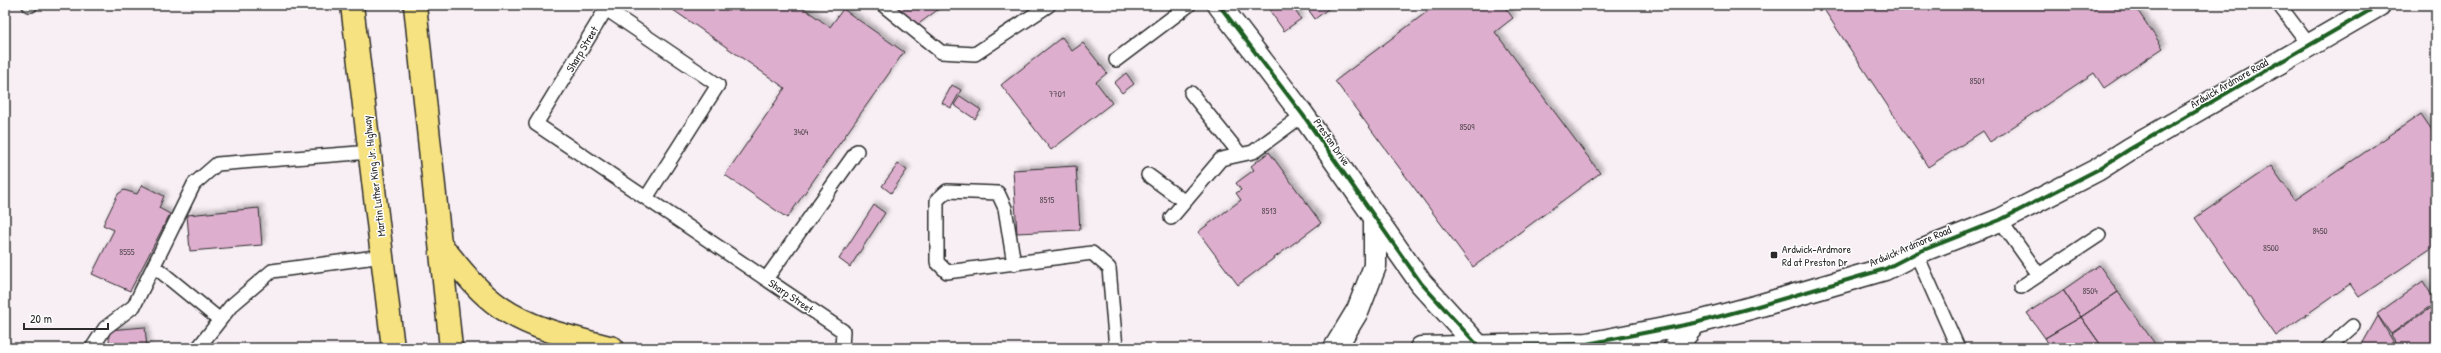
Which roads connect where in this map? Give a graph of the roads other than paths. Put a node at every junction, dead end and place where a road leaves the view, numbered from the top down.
1 (352, 5) edge
2 (415, 5) edge
3 (882, 5) edge
4 (1048, 5) edge
5 (1189, 5) edge
6 (2279, 5) edge
7 (2379, 5) edge
8 (1221, 6) edge
9 (2310, 46) junction
10 (1116, 60) dead end
11 (1191, 93) dead end
12 (1303, 116) junction
13 (857, 151) dead end
14 (371, 152) junction
15 (1240, 154) junction
16 (1148, 175) dead end
17 (646, 198) junction
18 (1185, 202) junction
19 (1171, 218) dead end
20 (2000, 220) junction
21 (1375, 221) junction
22 (2099, 235) dead end
23 (441, 245) junction
24 (1916, 253) junction
25 (383, 256) junction
26 (1014, 264) junction
27 (154, 266) junction
28 (2039, 275) junction
29 (766, 279) junction
30 (2022, 287) dead end
31 (220, 320) junction
32 (1695, 323) junction
33 (2353, 326) dead end
34 (1478, 346) edge
35 (1953, 347) edge
36 (92, 348) edge
37 (198, 348) edge
38 (393, 348) edge
39 (451, 348) edge
40 (612, 348) edge
41 (842, 348) edge
42 (1116, 348) edge
43 (1335, 348) edge
44 (1421, 348) edge
45 (1675, 348) edge
46 (2328, 348) edge

1 - 14 main road, Martin Luther King Jr. Highway
2 - 23 main road
3 - 4 lane
5 - 10 lane
6 - 9 lane
7 - 9 main road, Ardwick Ardmore Road
8 - 12 main road, Preston Drive
9 - 20 main road, Ardwick Ardmore Road
11 - 15 lane
12 - 15 lane
12 - 21 main road, Preston Drive
13 - 29 lane
14 - 25 main road, Martin Luther King Jr. Highway
14 - 27 lane
15 - 18 lane
16 - 18 lane
17 - 17 lane, Sharp Street
17 - 29 lane, Sharp Street
18 - 19 lane
20 - 24 main road, Ardwick Ardmore Road
20 - 28 lane
21 - 34 main road, Preston Drive
21 - 43 main road
22 - 28 lane
23 - 39 main road
23 - 40 main road
24 - 32 main road, Ardwick Ardmore Road
24 - 35 lane
25 - 31 lane
25 - 38 main road, Martin Luther King Jr. Highway
26 - 26 lane
26 - 42 lane
27 - 31 lane
27 - 36 lane
28 - 30 lane
29 - 41 lane, Sharp Street
31 - 37 lane
32 - 34 main road, Ardwick Ardmore Road
32 - 45 main road
33 - 46 lane
34 - 44 main road, Ardwick Ardmore Road

